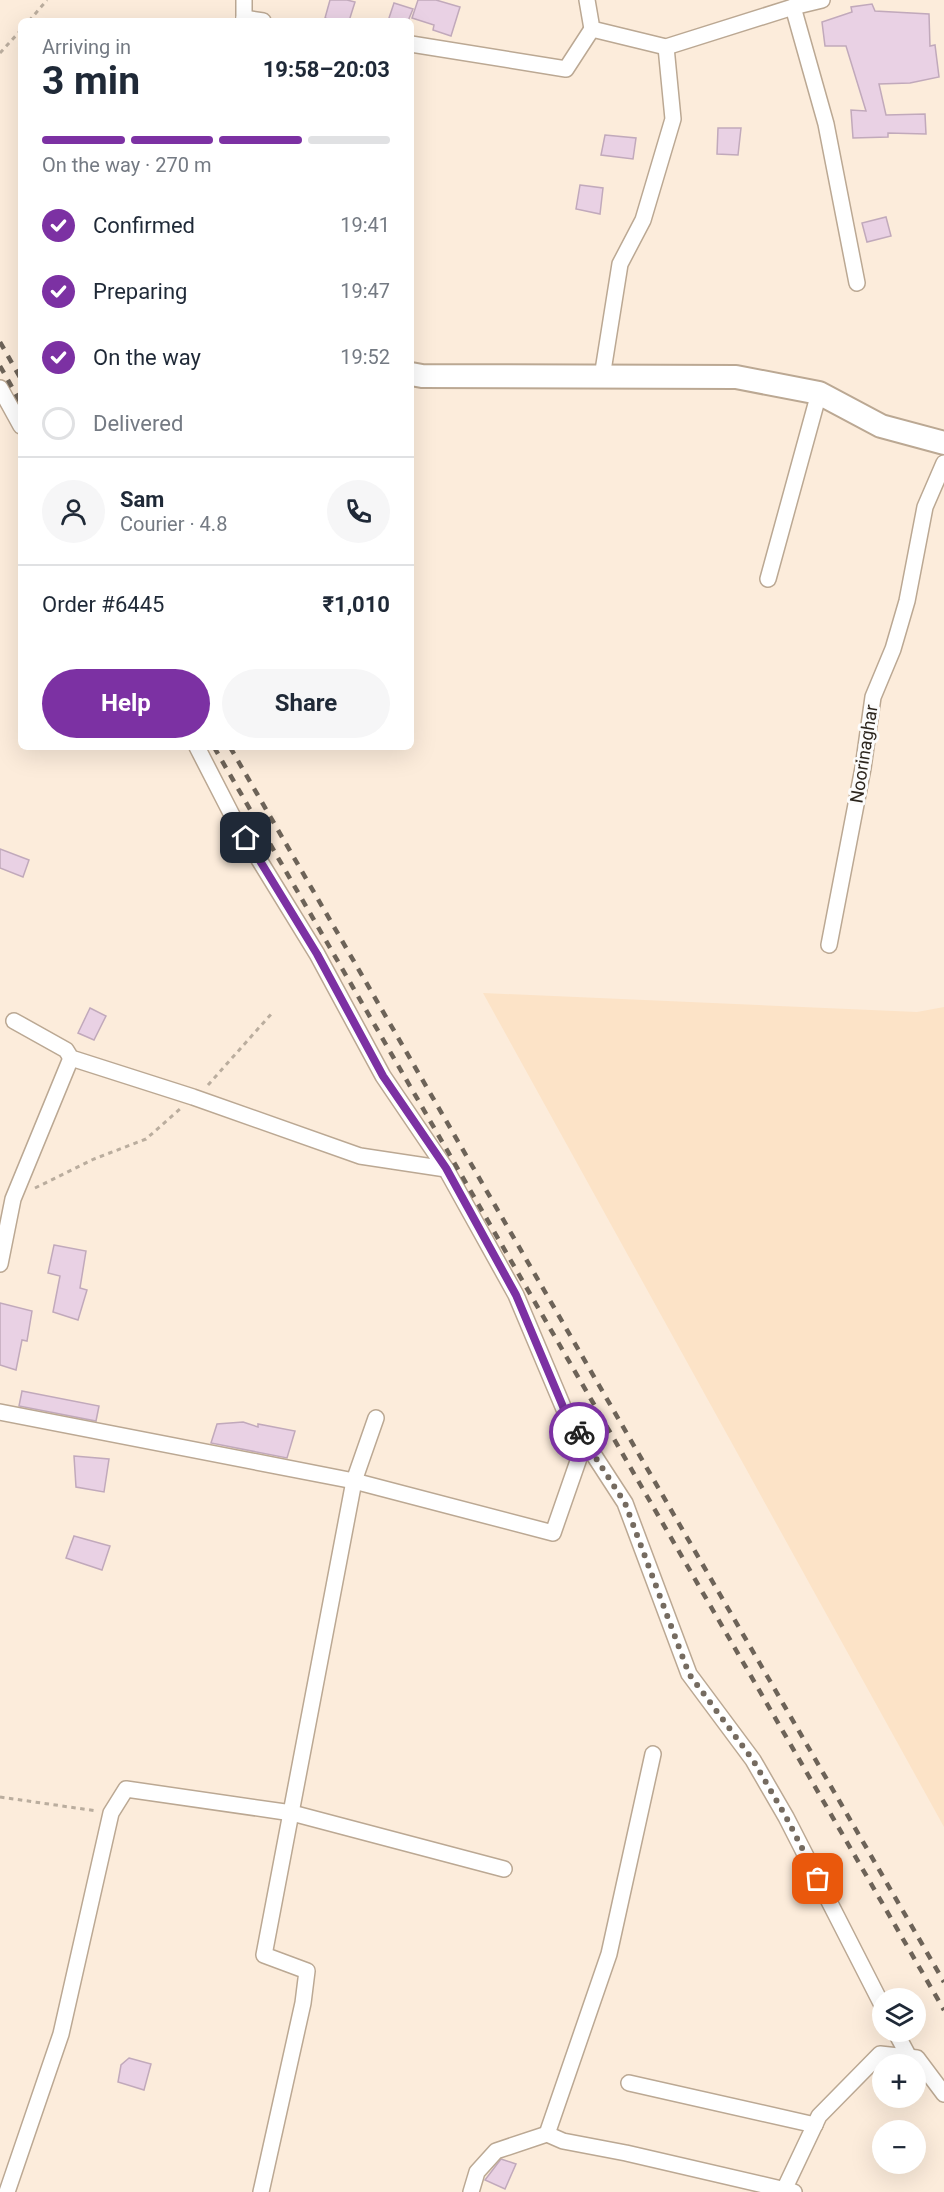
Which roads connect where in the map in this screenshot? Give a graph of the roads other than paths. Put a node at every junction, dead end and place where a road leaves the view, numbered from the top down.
1 (244, 0) edge
2 (587, 0) edge
3 (822, 0) edge
4 (793, 7) junction
5 (244, 18) edge
6 (592, 29) junction
7 (414, 45) edge
8 (666, 47) junction
9 (857, 283) dead end
10 (414, 375) edge
11 (602, 377) junction
12 (0, 388) edge
13 (819, 393) junction
14 (18, 421) edge
15 (944, 443) edge
16 (944, 464) edge
17 (768, 579) dead end
18 (199, 750) edge
19 (829, 945) dead end
20 (14, 1021) dead end
21 (71, 1058) junction
22 (446, 1168) junction
23 (0, 1264) edge
24 (0, 1412) edge
25 (376, 1418) dead end
26 (585, 1441) junction
27 (354, 1481) junction
28 (653, 1754) dead end
29 (292, 1814) junction
30 (504, 1869) dead end
31 (873, 1988) edge
32 (872, 2062) edge
33 (926, 2070) edge
34 (629, 2083) dead end
35 (944, 2094) edge
36 (815, 2125) junction
37 (547, 2134) junction
38 (787, 2191) edge
39 (7, 2192) edge
40 (261, 2192) edge
41 (471, 2192) edge

1 - 5 street
2 - 6 street
3 - 4 street
4 - 8 street
4 - 9 street
6 - 7 street
6 - 8 street
8 - 11 street
10 - 11 street
11 - 13 street
12 - 14 street
13 - 15 street
13 - 17 street
16 - 19 street, Noorinaghar
18 - 22 street
20 - 21 street
21 - 22 street
21 - 23 street
22 - 26 street
24 - 27 street
25 - 27 street
26 - 27 street
26 - 31 street
27 - 29 street
28 - 37 street
29 - 30 street
29 - 39 street
29 - 40 street
32 - 36 street
33 - 35 street
34 - 36 street
36 - 38 street
37 - 38 street
37 - 41 street

